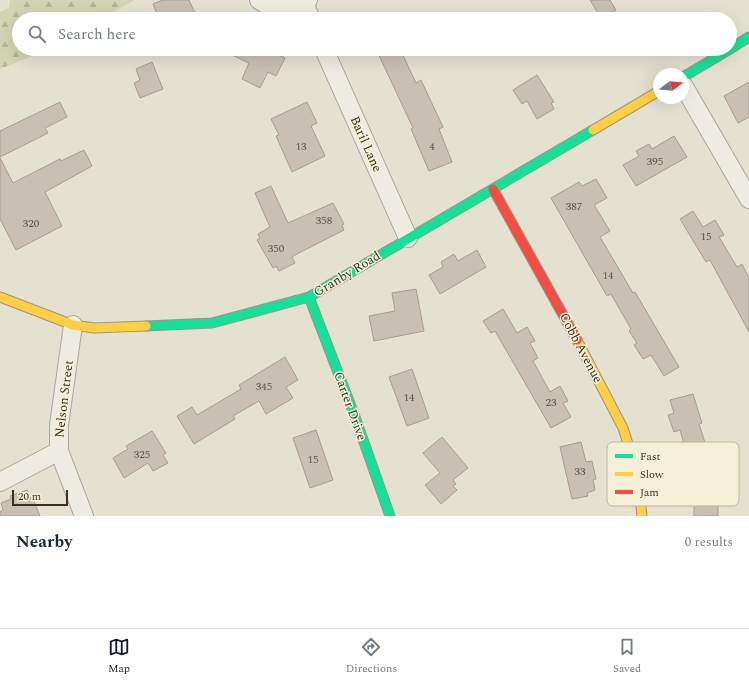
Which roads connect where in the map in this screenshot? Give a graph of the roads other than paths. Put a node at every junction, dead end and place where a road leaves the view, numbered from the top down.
1 (259, 0) edge
2 (308, 7) edge
3 (749, 38) edge
4 (737, 45) edge
5 (327, 56) edge
6 (718, 56) edge
7 (689, 73) edge
8 (653, 95) edge
9 (689, 95) edge
10 (493, 189) junction
11 (749, 199) edge
12 (408, 238) junction
13 (309, 297) junction
14 (0, 298) edge
15 (73, 325) junction
16 (627, 442) edge
17 (58, 451) junction
18 (0, 482) edge
19 (641, 506) edge
20 (84, 516) edge
21 (390, 516) edge
22 (642, 516) edge

1 - 2 street
3 - 4 main road
5 - 12 street, Baril Lane
6 - 7 main road
8 - 10 main road, Granby Road
9 - 11 street
10 - 12 main road, Granby Road
10 - 16 main road, Cobb Avenue
12 - 13 main road, Granby Road
13 - 15 main road, Granby Road
13 - 21 main road, Carter Drive
14 - 15 main road, Granby Road
15 - 17 street, Nelson Street
17 - 18 street
17 - 20 street, Nelson Street
19 - 22 main road, Cobb Avenue

